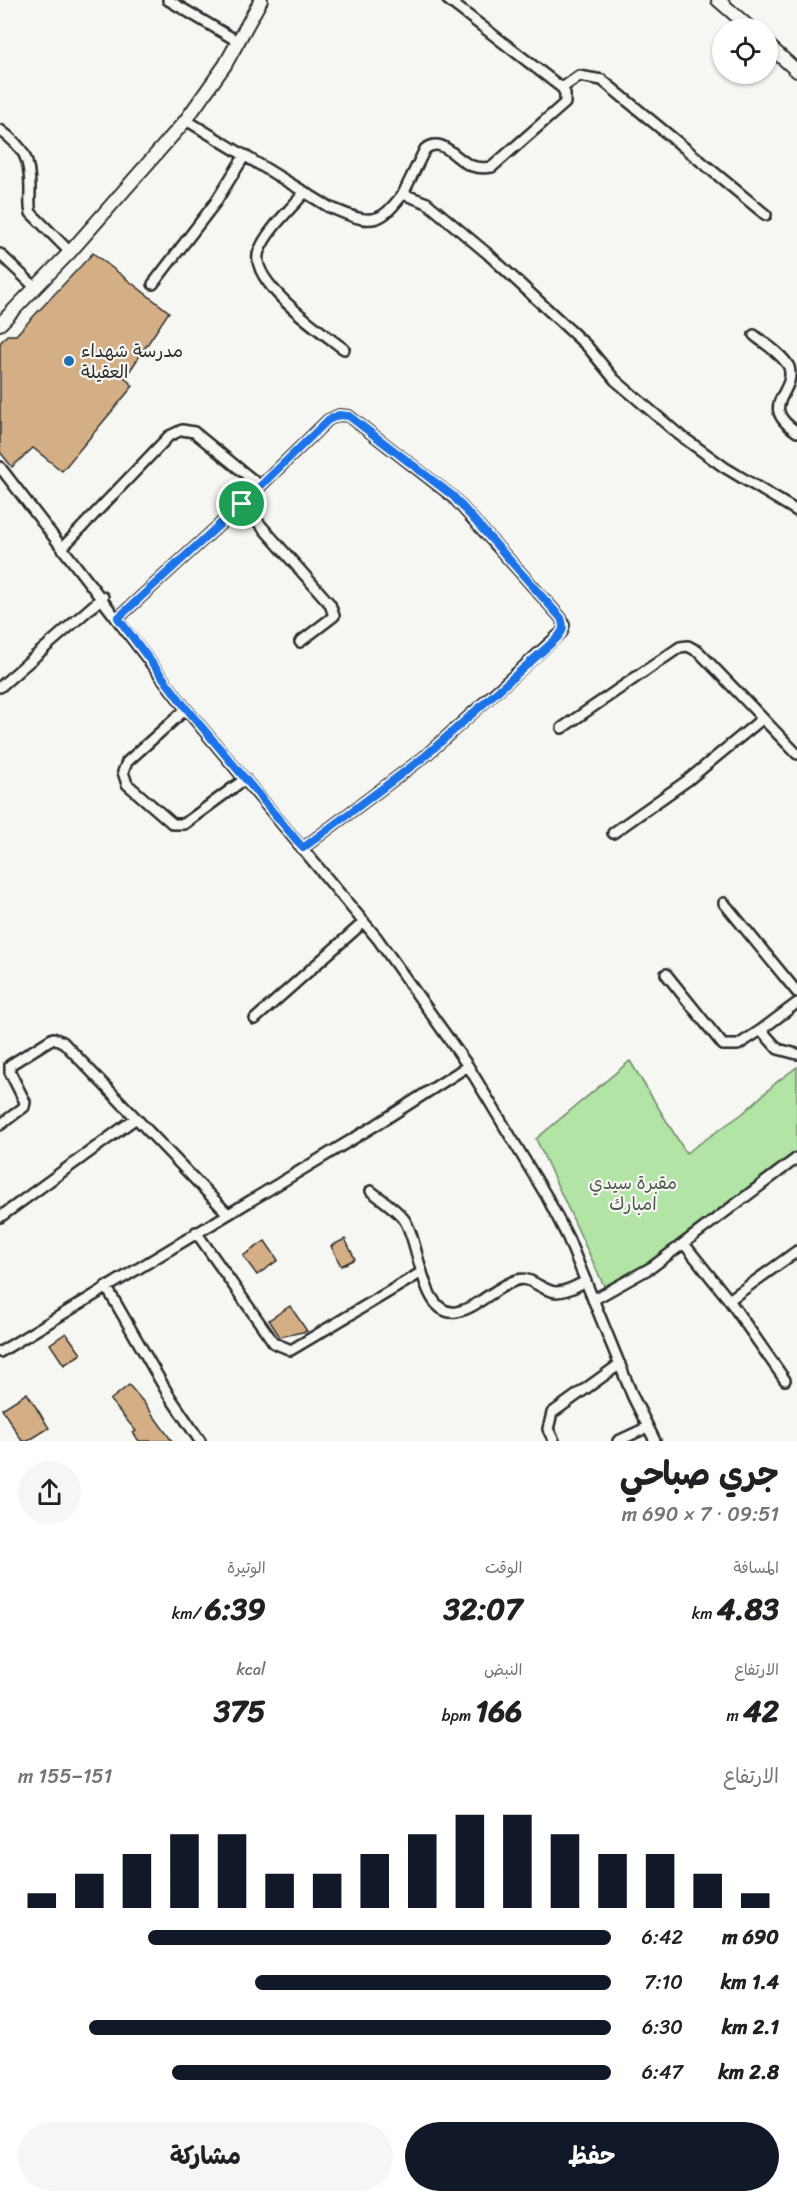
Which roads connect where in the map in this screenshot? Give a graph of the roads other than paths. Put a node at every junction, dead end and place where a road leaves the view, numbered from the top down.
1 (168, 0) edge
2 (261, 0) edge
3 (448, 0) edge
4 (718, 0) edge
5 (739, 18) edge
6 (238, 42) junction
7 (778, 54) edge
8 (797, 71) edge
9 (562, 88) junction
10 (186, 120) junction
11 (0, 130) edge
12 (245, 155) junction
13 (305, 192) junction
14 (403, 194) junction
15 (766, 215) dead end
16 (70, 252) junction
17 (0, 254) edge
18 (153, 284) dead end
19 (36, 288) junction
20 (0, 324) edge
21 (754, 335) dead end
22 (344, 349) dead end
23 (797, 432) edge
24 (0, 467) edge
25 (259, 485) junction
26 (242, 504) junction
27 (795, 506) edge
28 (63, 547) junction
29 (103, 597) junction
30 (118, 618) junction
31 (300, 642) dead end
32 (0, 687) edge
33 (186, 708) junction
34 (762, 719) junction
35 (562, 728) dead end
36 (797, 754) edge
37 (245, 779) junction
38 (614, 833) dead end
39 (303, 848) junction
40 (724, 903) dead end
41 (364, 922) junction
42 (666, 974) dead end
43 (797, 993) edge
44 (797, 1003) edge
45 (255, 1019) dead end
46 (761, 1030) junction
47 (797, 1053) edge
48 (468, 1066) junction
49 (136, 1118) junction
50 (0, 1125) edge
51 (797, 1158) edge
52 (371, 1191) dead end
53 (227, 1213) junction
54 (0, 1217) edge
55 (196, 1232) junction
56 (685, 1245) junction
57 (797, 1251) edge
58 (422, 1272) junction
59 (586, 1281) junction
60 (106, 1286) junction
61 (593, 1300) junction
62 (729, 1300) junction
63 (0, 1352) edge
64 (620, 1364) junction
65 (785, 1380) dead end
66 (648, 1427) junction
67 (200, 1441) edge
68 (554, 1441) edge
69 (618, 1441) edge
70 (655, 1441) edge

1 - 6 street
2 - 6 street
3 - 9 street
4 - 5 street
6 - 10 street
7 - 8 street
9 - 14 street
9 - 15 street
10 - 12 street
10 - 16 street
11 - 16 street
12 - 13 street
12 - 18 street
13 - 14 street
13 - 22 street
14 - 27 street
16 - 19 street
17 - 19 street
19 - 20 street
21 - 23 street
24 - 28 street
25 - 26 street
25 - 28 street
25 - 39 street
26 - 30 street
26 - 31 street
28 - 29 street
29 - 30 street
29 - 32 street
30 - 33 street
33 - 37 street
33 - 37 street
34 - 35 street
34 - 36 street
34 - 38 street
37 - 39 street
39 - 41 street
40 - 43 street
41 - 45 street
41 - 48 street
42 - 46 street
44 - 46 street
46 - 47 street
48 - 53 street
48 - 59 street
49 - 50 street
49 - 53 street
49 - 54 street
51 - 56 street
52 - 58 street
53 - 55 street
55 - 58 street
55 - 60 street
56 - 61 street
56 - 62 street
57 - 62 street
58 - 59 street
59 - 61 street
60 - 63 street
60 - 67 street
61 - 64 street
62 - 65 street
64 - 66 street
64 - 68 street
66 - 69 street
66 - 70 street

